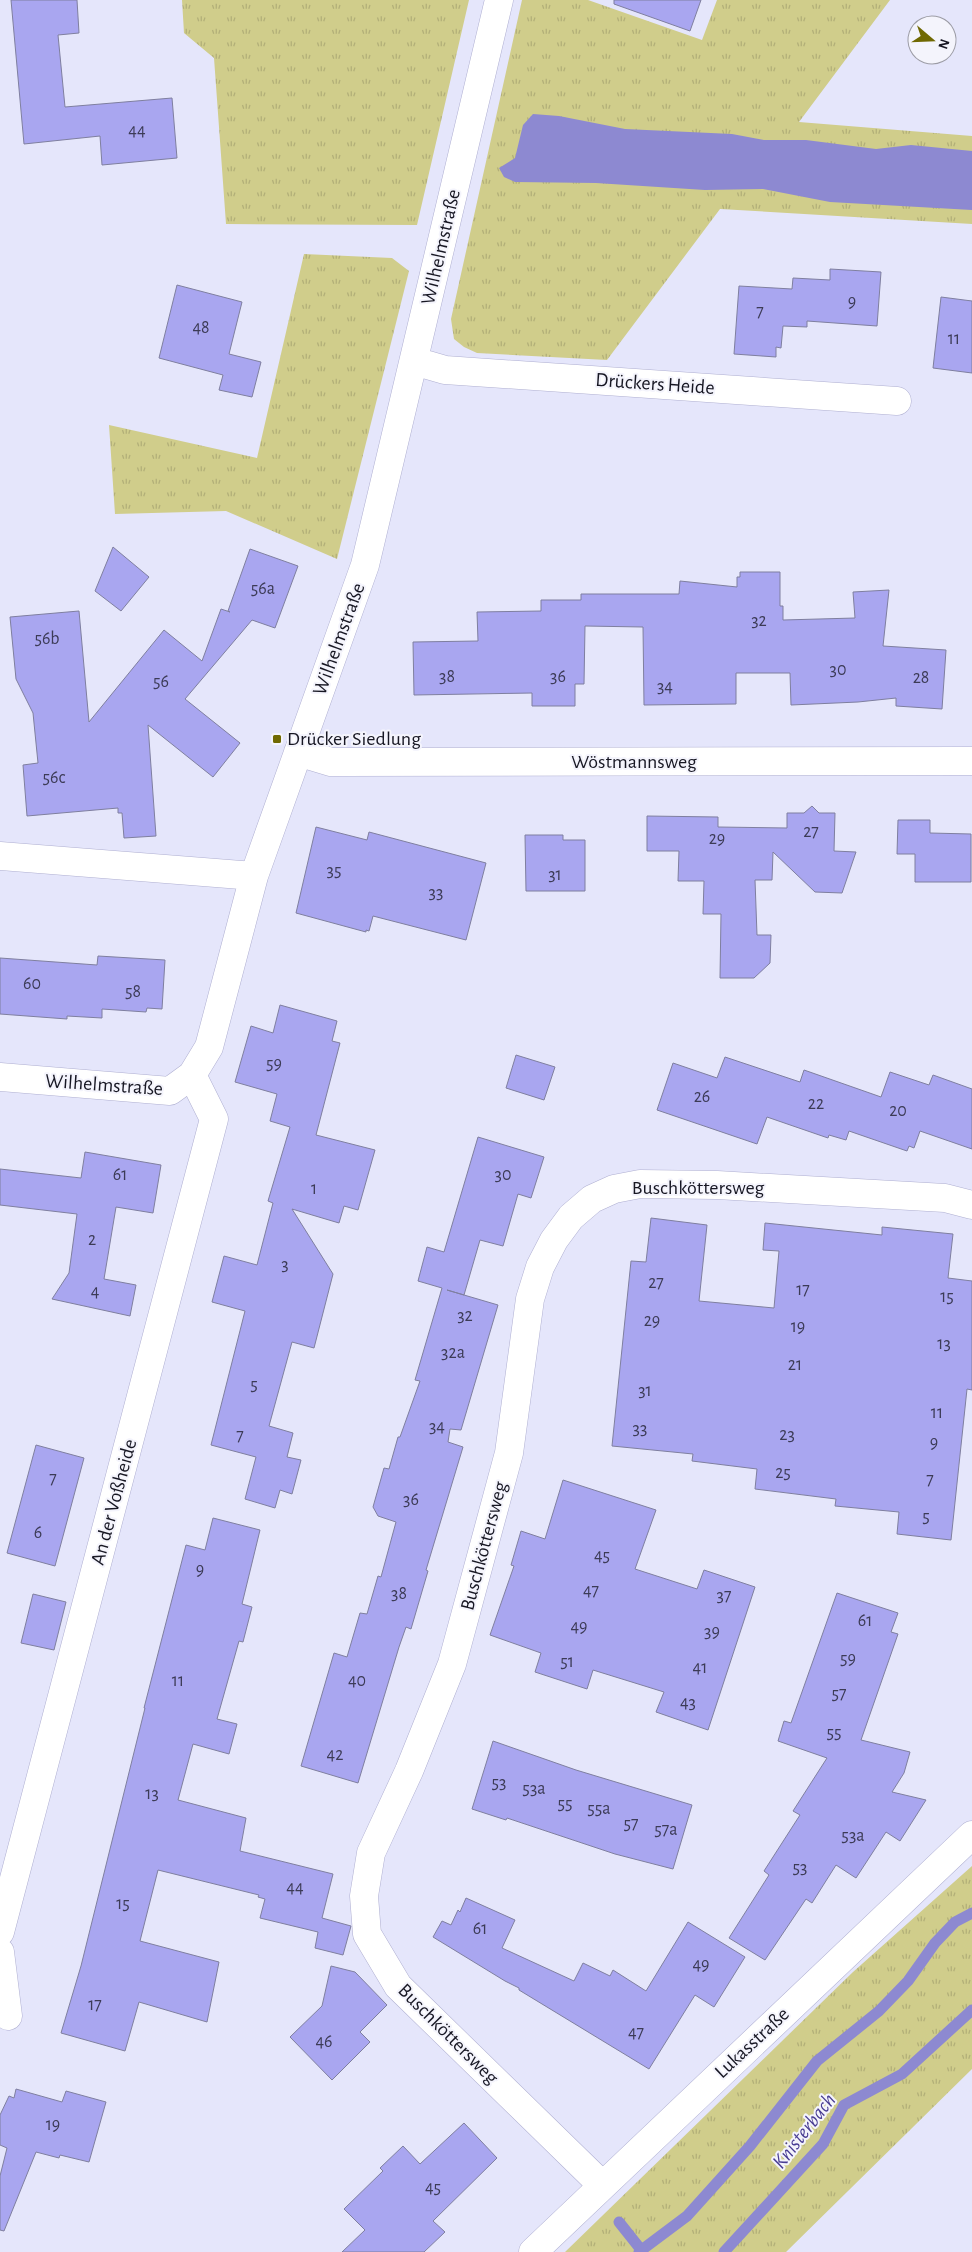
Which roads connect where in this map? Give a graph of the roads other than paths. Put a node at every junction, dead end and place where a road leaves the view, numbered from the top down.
1 (499, 0) edge
2 (414, 361) junction
3 (897, 401) dead end
4 (298, 752) junction
5 (972, 761) edge
6 (0, 856) edge
7 (254, 876) junction
8 (192, 1075) junction
9 (0, 1077) edge
10 (972, 1205) edge
11 (972, 1835) edge
12 (0, 1932) edge
13 (0, 1952) edge
14 (8, 2016) dead end
15 (602, 2185) junction
16 (533, 2252) edge

1 - 2 street, Wilhelmstraße
2 - 3 street, Drückers Heide
2 - 4 street, Wilhelmstraße
4 - 5 street, Wöstmannsweg
4 - 7 street, Wilhelmstraße
6 - 7 street
7 - 8 street, Wilhelmstraße
8 - 9 street, Wilhelmstraße
8 - 12 street, An der Voßheide
10 - 15 street, Buschköttersweg
11 - 15 street, Lukasstraße
13 - 14 street
15 - 16 street, Lukasstraße

